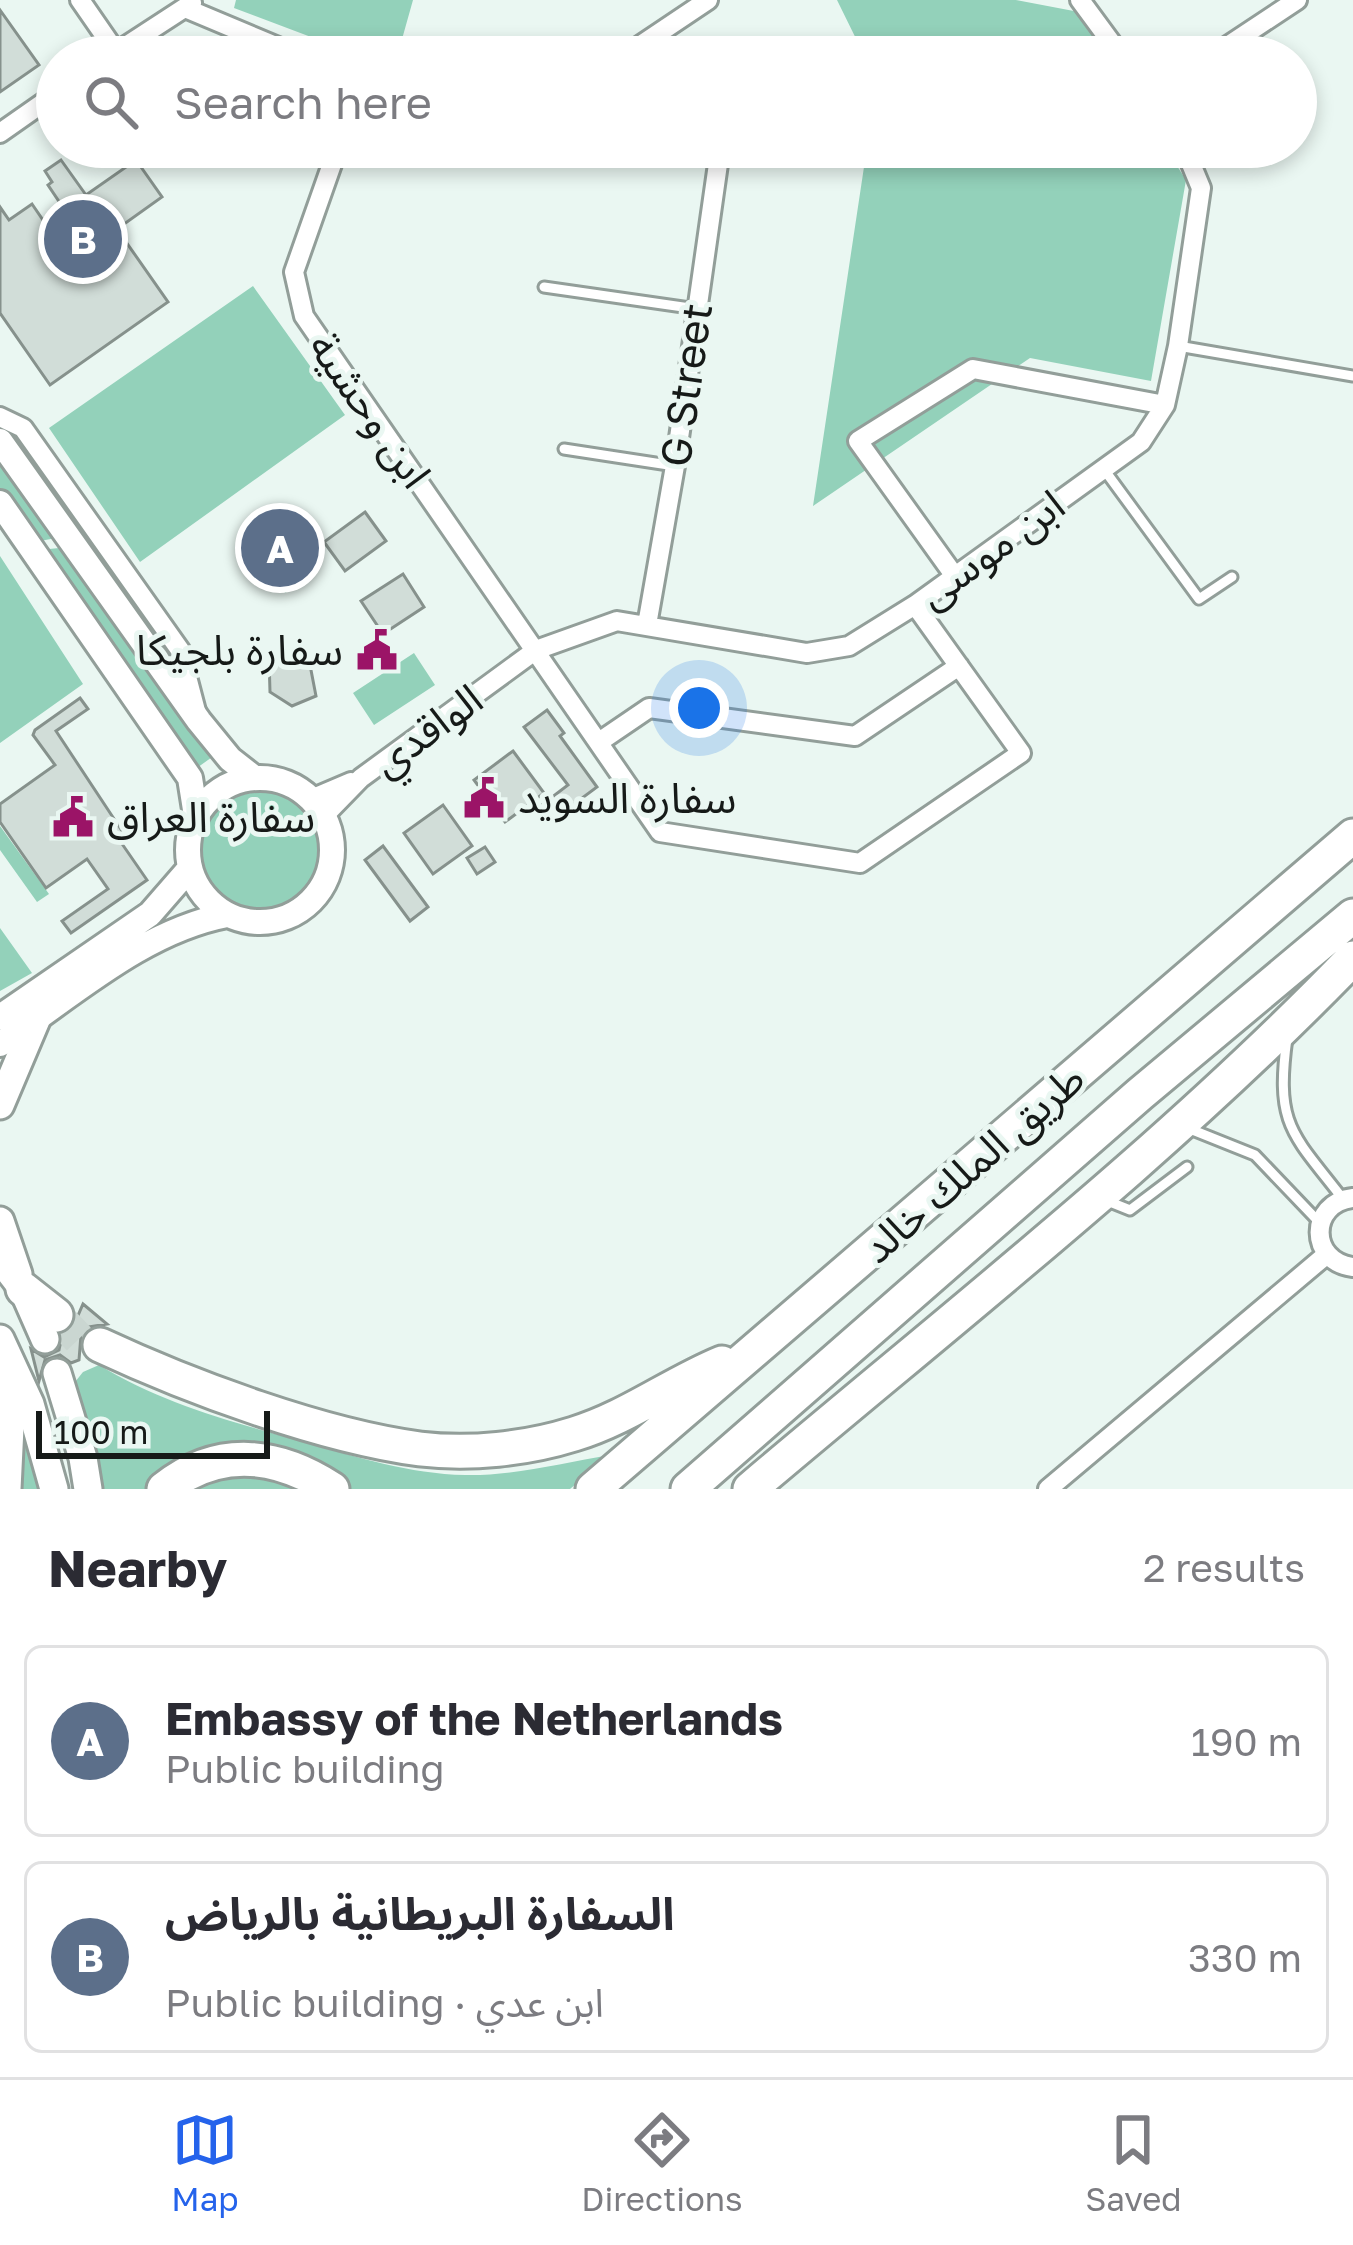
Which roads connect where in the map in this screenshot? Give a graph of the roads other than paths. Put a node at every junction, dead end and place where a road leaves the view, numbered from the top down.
1 (80, 0) edge
2 (708, 0) edge
3 (1080, 0) edge
4 (1297, 0) edge
5 (191, 4) edge
6 (101, 36) edge
7 (140, 36) edge
8 (258, 36) edge
9 (666, 36) edge
10 (1107, 36) edge
11 (1243, 36) edge
12 (36, 108) edge
13 (0, 133) edge
14 (331, 168) edge
15 (717, 168) edge
16 (1193, 168) edge
17 (544, 287) dead end
18 (698, 309) junction
19 (1178, 346) junction
20 (1353, 376) edge
21 (1165, 405) junction
22 (0, 417) edge
23 (0, 442) edge
24 (564, 449) dead end
25 (675, 466) junction
26 (1103, 468) junction
27 (0, 503) edge
28 (954, 575) junction
29 (1232, 577) dead end
30 (915, 605) junction
31 (647, 625) junction
32 (536, 650) junction
33 (959, 666) junction
34 (199, 722) junction
35 (599, 742) junction
36 (253, 777) junction
37 (318, 807) junction
38 (196, 816) junction
39 (1353, 836) edge
40 (190, 868) junction
41 (227, 915) junction
42 (1353, 916) edge
43 (1353, 958) edge
44 (1353, 985) edge
45 (0, 1017) edge
46 (37, 1020) junction
47 (1289, 1024) junction
48 (0, 1044) edge
49 (0, 1105) edge
50 (1179, 1125) junction
51 (1187, 1167) dead end
52 (1095, 1196) junction
53 (1348, 1199) edge
54 (0, 1221) edge
55 (1319, 1222) junction
56 (1326, 1255) junction
57 (0, 1259) edge
58 (1353, 1268) edge
59 (23, 1289) junction
60 (51, 1327) tunnel mouth
61 (0, 1339) edge
62 (100, 1345) tunnel mouth
63 (757, 1348) junction
64 (0, 1369) edge
65 (57, 1373) dead end
66 (4, 1489) edge
67 (55, 1489) edge
68 (88, 1489) edge
69 (164, 1489) edge
70 (332, 1489) edge
71 (593, 1489) edge
72 (688, 1489) edge
73 (750, 1489) edge
74 (1048, 1489) edge

1 - 6 street
2 - 9 street
3 - 10 street
4 - 11 street
5 - 7 street
5 - 8 street
12 - 13 street
14 - 32 street, ابن وحشية
15 - 18 street, G Street
16 - 19 street, ابن موسى
17 - 18 lane
18 - 25 street, G Street
19 - 20 lane
19 - 21 street, ابن موسى
21 - 26 street, ابن موسى
21 - 28 street
22 - 34 street
23 - 34 street
24 - 25 lane
25 - 31 street, G Street
26 - 28 street, ابن موسى
26 - 29 lane
27 - 38 street
28 - 30 street, ابن موسى
30 - 31 street, ابن موسى
30 - 33 street
31 - 32 street, ابن موسى
32 - 35 street, ابن وحشية
32 - 37 street, الواقدي
33 - 35 street
33 - 35 street, ابن وحشية
34 - 36 street
36 - 37 street
36 - 38 street
37 - 41 street
38 - 40 street
39 - 63 highway, طريق الملك خالد
40 - 41 street
40 - 45 street
41 - 46 street
42 - 72 highway, طريق الملك خالد
43 - 47 highway
44 - 47 highway
46 - 48 street
46 - 49 main road
47 - 50 highway
47 - 53 lane
50 - 52 highway
50 - 55 lane
51 - 52 lane
52 - 73 highway
53 - 55 street
54 - 59 main road
55 - 56 street
56 - 58 street
56 - 74 street
57 - 59 main road
59 - 60 highway
61 - 67 main road
62 - 63 highway
63 - 71 highway, طريق الملك خالد
64 - 66 highway
65 - 68 main road
69 - 70 highway

